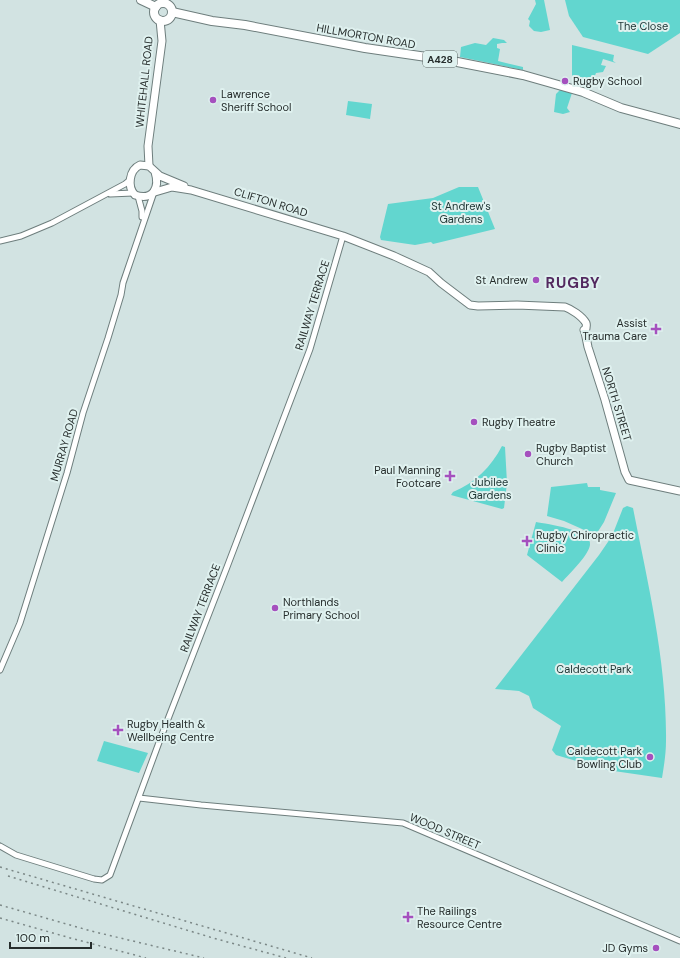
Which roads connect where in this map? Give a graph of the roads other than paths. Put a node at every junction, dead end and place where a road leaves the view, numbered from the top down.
1 (141, 0) edge
2 (156, 7) junction
3 (172, 12) junction
4 (160, 20) junction
5 (680, 124) edge
6 (148, 146) junction
7 (140, 165) junction
8 (149, 166) junction
9 (155, 172) junction
10 (130, 180) junction
11 (191, 190) junction
12 (154, 193) junction
13 (106, 195) junction
14 (136, 195) junction
15 (142, 222) junction
16 (343, 236) junction
17 (0, 241) edge
18 (579, 316) joint
19 (680, 491) edge
20 (0, 670) edge
21 (139, 798) junction
22 (0, 846) edge
23 (680, 941) edge

1 - 2 highway
2 - 3 highway
2 - 4 highway
3 - 4 highway
3 - 5 highway, HILLMORTON ROAD / A428
4 - 6 main road, WHITEHALL ROAD
6 - 7 main road, WHITEHALL ROAD
6 - 8 main road, WHITEHALL ROAD
7 - 8 main road
7 - 10 main road, CLIFTON ROAD
8 - 9 main road, CLIFTON ROAD
9 - 11 main road, CLIFTON ROAD
9 - 12 main road
10 - 13 street, CLIFTON ROAD
10 - 14 main road
11 - 12 main road, CLIFTON ROAD
11 - 16 main road, CLIFTON ROAD
12 - 14 main road, CLIFTON ROAD
12 - 15 street, MURRAY ROAD
13 - 14 street, CLIFTON ROAD
13 - 17 street, CLIFTON ROAD
14 - 15 street, MURRAY ROAD
15 - 20 street, MURRAY ROAD
16 - 18 main road, CLIFTON ROAD
16 - 21 street, RAILWAY TERRACE
18 - 19 main road, NORTH STREET
21 - 22 street, RAILWAY TERRACE
21 - 23 street, WOOD STREET

